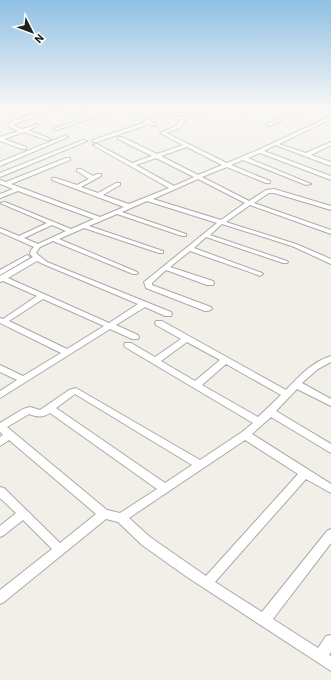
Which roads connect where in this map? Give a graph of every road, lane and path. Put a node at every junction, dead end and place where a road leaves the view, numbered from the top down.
1 (5, 141) edge
2 (57, 141) edge
3 (84, 141) dead end
4 (101, 141) edge
5 (125, 141) edge
6 (176, 141) edge
7 (283, 141) edge
8 (276, 144) junction
9 (330, 144) edge
10 (186, 146) junction
11 (24, 148) dead end
12 (260, 151) junction
13 (307, 155) junction
14 (155, 157) junction
15 (68, 158) dead end
16 (243, 158) junction
17 (0, 164) edge
18 (331, 164) edge
19 (131, 165) junction
20 (226, 165) junction
21 (79, 170) dead end
22 (0, 175) edge
23 (100, 175) dead end
24 (93, 178) junction
25 (196, 178) junction
26 (331, 178) edge
27 (54, 179) dead end
28 (268, 182) dead end
29 (2, 183) edge
30 (118, 184) dead end
31 (308, 184) dead end
32 (76, 188) junction
33 (174, 188) junction
34 (18, 189) junction
35 (0, 196) edge
36 (99, 196) junction
37 (148, 199) junction
38 (3, 203) dead end
39 (249, 203) junction
40 (130, 207) junction
41 (331, 208) edge
42 (117, 212) junction
43 (100, 219) junction
44 (52, 223) junction
45 (220, 223) junction
46 (84, 226) junction
47 (0, 230) edge
48 (71, 231) junction
49 (331, 232) edge
50 (184, 235) dead end
51 (205, 235) junction
52 (19, 238) junction
53 (53, 239) junction
54 (38, 246) junction
55 (189, 248) junction
56 (161, 252) dead end
57 (35, 256) junction
58 (285, 262) dead end
59 (331, 262) edge
60 (0, 265) edge
61 (8, 268) junction
62 (166, 268) junction
63 (135, 273) dead end
64 (260, 274) dead end
65 (1, 277) edge
66 (210, 284) dead end
67 (43, 296) junction
68 (144, 304) junction
69 (208, 309) dead end
70 (168, 314) dead end
71 (2, 321) edge
72 (159, 323) dead end
73 (109, 326) junction
74 (135, 337) dead end
75 (187, 338) junction
76 (128, 345) dead end
77 (67, 352) junction
78 (331, 359) edge
79 (226, 360) junction
80 (155, 361) junction
81 (0, 368) edge
82 (24, 380) junction
83 (296, 384) junction
84 (196, 385) junction
85 (287, 394) junction
86 (0, 395) edge
87 (331, 403) edge
88 (50, 408) junction
89 (270, 412) junction
90 (259, 422) junction
91 (10, 435) junction
92 (245, 435) junction
93 (0, 442) edge
94 (331, 449) edge
95 (200, 465) junction
96 (306, 473) junction
97 (164, 488) junction
98 (331, 489) edge
99 (0, 491) edge
100 (23, 514) junction
101 (104, 514) junction
102 (121, 518) junction
103 (0, 532) edge
104 (331, 534) edge
105 (59, 549) junction
106 (207, 583) junction
107 (0, 598) edge
108 (264, 620) junction
109 (331, 641) edge
110 (320, 657) junction
111 (331, 664) edge

1 - 11 street
2 - 17 street
3 - 22 street
4 - 19 street
5 - 14 street
6 - 10 street
7 - 8 street
8 - 12 street
8 - 13 street
9 - 13 street
10 - 14 street
10 - 20 street
12 - 16 street
12 - 26 street
13 - 18 street
14 - 19 street
14 - 25 street
15 - 29 street
16 - 20 street
16 - 31 street
19 - 33 street
20 - 25 street
20 - 28 street
21 - 24 street
23 - 24 street
24 - 32 street
25 - 33 street
25 - 39 street
27 - 32 street
29 - 34 street
30 - 36 street
32 - 36 street
33 - 37 street
34 - 35 street
34 - 43 street
36 - 40 street
37 - 40 street
37 - 45 street
38 - 44 street
39 - 41 street
39 - 45 street
39 - 49 street
40 - 42 street
42 - 43 street
42 - 50 street
43 - 46 street
44 - 48 street
44 - 52 street
45 - 51 street
45 - 59 street
46 - 48 street
46 - 56 street
47 - 52 street
48 - 53 street
51 - 55 street
51 - 58 street
52 - 54 street
53 - 54 street
53 - 63 street
54 - 57 street
55 - 62 street
55 - 64 street
57 - 61 street
57 - 65 street
57 - 68 street
60 - 61 street
61 - 65 street
62 - 66 street
62 - 69 street
65 - 67 street
67 - 71 street
67 - 73 street
68 - 70 street
68 - 73 street
71 - 77 street
72 - 75 street
73 - 74 street
73 - 77 street
75 - 79 street
75 - 80 street
76 - 80 street
77 - 82 street
78 - 83 street
79 - 84 street
79 - 85 street
80 - 84 street
81 - 82 street
82 - 86 street
83 - 85 street
83 - 87 street
84 - 90 street
85 - 89 street
88 - 91 street
88 - 95 street
88 - 97 street
89 - 90 street
89 - 94 street
90 - 92 street
91 - 93 street
91 - 101 street
92 - 95 street
92 - 96 street
95 - 97 street
96 - 98 street
96 - 106 street
97 - 102 street
99 - 100 street
100 - 103 street
100 - 105 street
101 - 102 street
101 - 105 street
102 - 106 street
104 - 108 street
105 - 107 street
106 - 108 street
108 - 110 street
109 - 110 street
110 - 111 street

